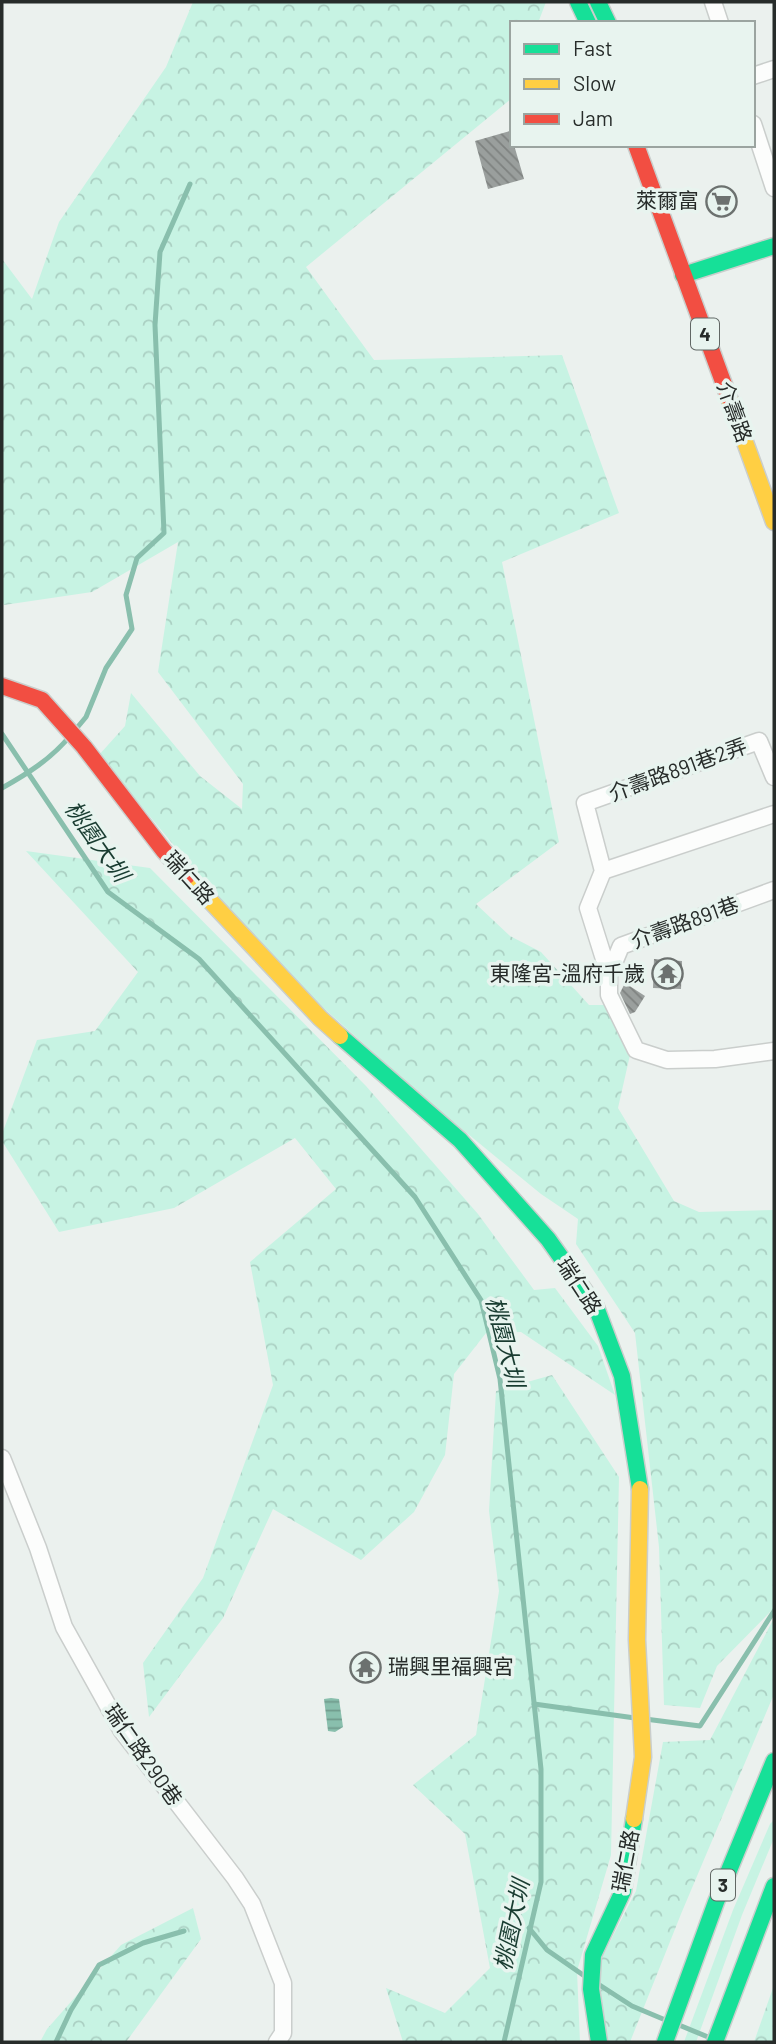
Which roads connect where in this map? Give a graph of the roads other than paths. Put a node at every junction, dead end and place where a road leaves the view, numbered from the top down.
1 (578, 2) edge
2 (598, 2) edge
3 (713, 2) edge
4 (587, 21) edge
5 (607, 21) edge
6 (719, 21) edge
7 (774, 69) edge
8 (755, 75) edge
9 (755, 130) edge
10 (637, 147) edge
11 (653, 147) edge
12 (774, 188) edge
13 (774, 246) edge
14 (699, 270) junction
15 (683, 275) junction
16 (751, 412) dead end
17 (774, 519) edge
18 (2, 686) edge
19 (774, 777) edge
20 (774, 814) edge
21 (603, 872) junction
22 (774, 890) edge
23 (609, 975) junction
24 (774, 1051) edge
25 (2, 1458) edge
26 (774, 1760) edge
27 (770, 1782) edge
28 (774, 1886) edge
29 (717, 2036) edge
30 (667, 2038) edge
31 (277, 2042) edge
32 (599, 2042) edge

1 - 4 main road
2 - 5 main road
3 - 6 street
7 - 8 street
9 - 12 street
10 - 15 main road, 介壽路 / 4
11 - 14 main road, 介壽路 / 4
13 - 14 main road
14 - 15 main road
14 - 16 main road, 介壽路 / 4
15 - 17 main road, 介壽路 / 4
18 - 32 main road, 瑞仁路
19 - 21 street, 介壽路891巷2弄
20 - 21 street
21 - 23 street
22 - 23 street, 介壽路891巷
23 - 24 street
25 - 31 street, 瑞仁路290巷
26 - 27 main road, 3
27 - 30 main road, 3
28 - 29 main road, 3

